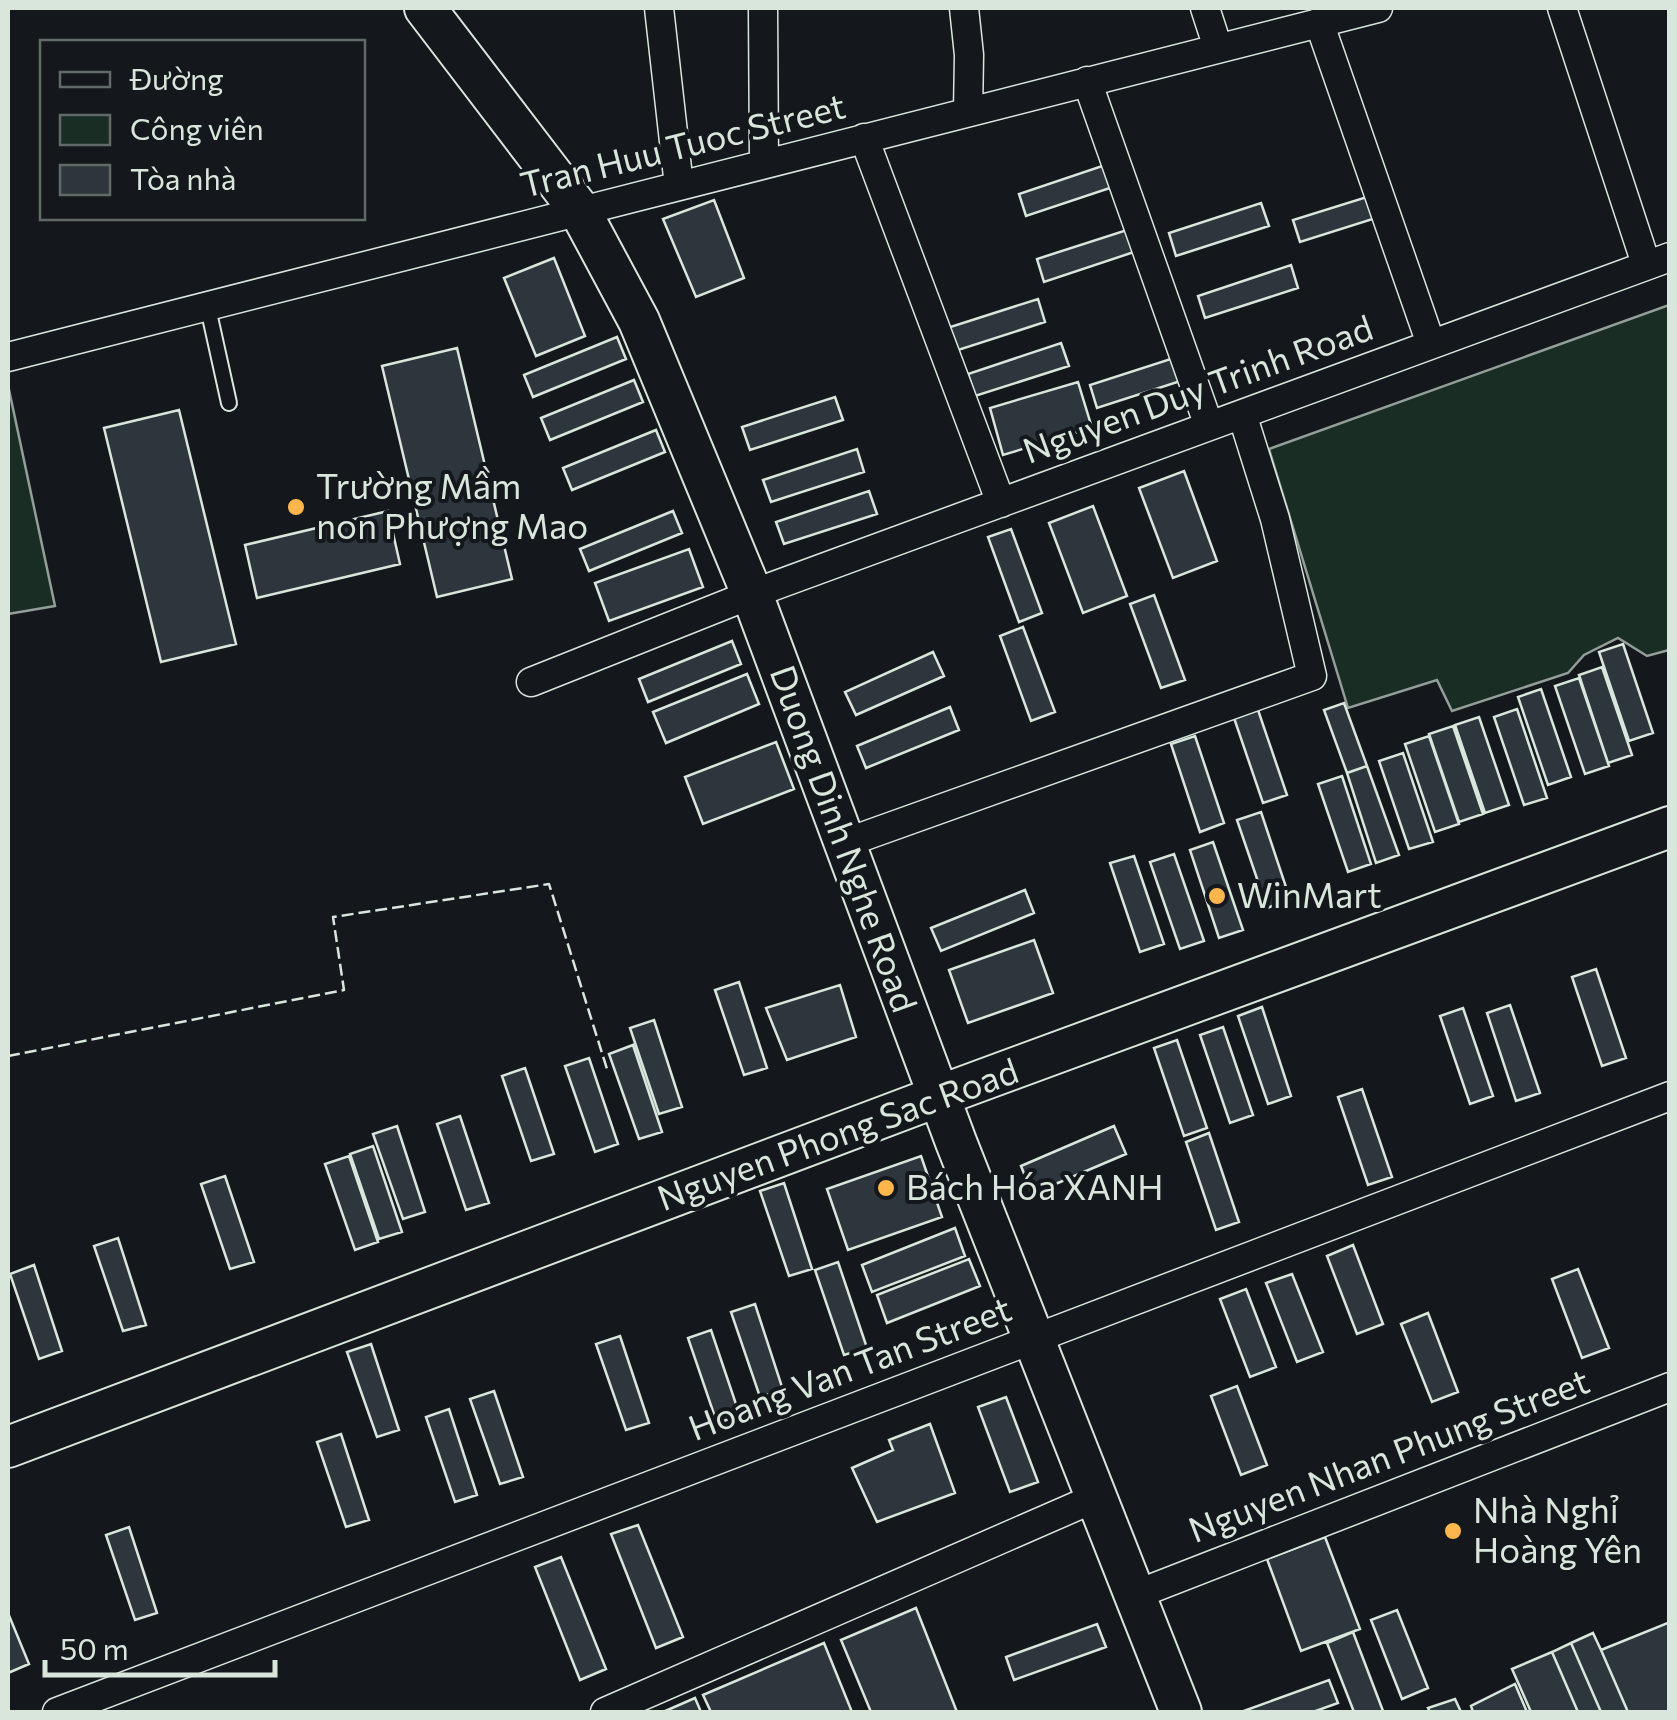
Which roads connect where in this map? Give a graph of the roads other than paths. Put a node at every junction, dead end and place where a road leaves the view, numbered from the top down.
1 (425, 8) edge
2 (659, 8) edge
3 (763, 8) edge
4 (964, 8) edge
5 (1206, 8) edge
6 (1378, 8) edge
7 (1562, 8) edge
8 (1319, 22) junction
9 (1218, 48) junction
10 (1087, 82) junction
11 (968, 112) junction
12 (864, 138) junction
13 (764, 164) junction
14 (679, 186) junction
15 (580, 211) junction
16 (1658, 261) edge
17 (208, 308) junction
18 (1431, 344) junction
19 (8, 356) edge
20 (229, 403) dead end
21 (1242, 414) junction
22 (1209, 426) junction
23 (1001, 503) junction
24 (752, 594) junction
25 (532, 682) dead end
26 (1670, 827) edge
27 (845, 844) junction
28 (939, 1096) junction
29 (1670, 1096) edge
30 (1032, 1339) junction
31 (1670, 1387) edge
32 (8, 1446) edge
33 (1094, 1498) junction
34 (1135, 1595) junction
35 (57, 1712) edge
36 (605, 1712) edge
37 (1181, 1712) edge

1 - 15 main road, Duong Dinh Nghe Road
2 - 14 street
3 - 13 street
4 - 11 street
5 - 9 street
6 - 8 street, Tran Huu Tuoc Street
7 - 16 street
8 - 9 street, Tran Huu Tuoc Street
8 - 18 street
9 - 10 street, Tran Huu Tuoc Street
10 - 11 street, Tran Huu Tuoc Street
10 - 22 street
11 - 12 street, Tran Huu Tuoc Street
12 - 13 street, Tran Huu Tuoc Street
12 - 23 street
13 - 14 street, Tran Huu Tuoc Street
14 - 15 street, Tran Huu Tuoc Street
15 - 17 street, Tran Huu Tuoc Street
15 - 24 main road, Duong Dinh Nghe Road
16 - 18 street, Nguyen Duy Trinh Road
17 - 19 street, Tran Huu Tuoc Street
17 - 20 lane
18 - 21 street, Nguyen Duy Trinh Road
21 - 22 street, Nguyen Duy Trinh Road
21 - 27 street
22 - 23 street, Nguyen Duy Trinh Road
23 - 24 street, Nguyen Duy Trinh Road
24 - 25 street, Nguyen Duy Trinh Road
24 - 27 main road, Duong Dinh Nghe Road
26 - 28 main road, Nguyen Phong Sac Road
27 - 28 main road, Duong Dinh Nghe Road
28 - 30 main road, Duong Dinh Nghe Road
28 - 32 main road, Nguyen Phong Sac Road
29 - 30 street, Hoang Van Tan Street
30 - 33 main road, Duong Dinh Nghe Road
30 - 35 street, Hoang Van Tan Street
31 - 34 street, Nguyen Nhan Phung Street
33 - 34 main road, Duong Dinh Nghe Road
33 - 36 street
34 - 37 main road, Duong Dinh Nghe Road

